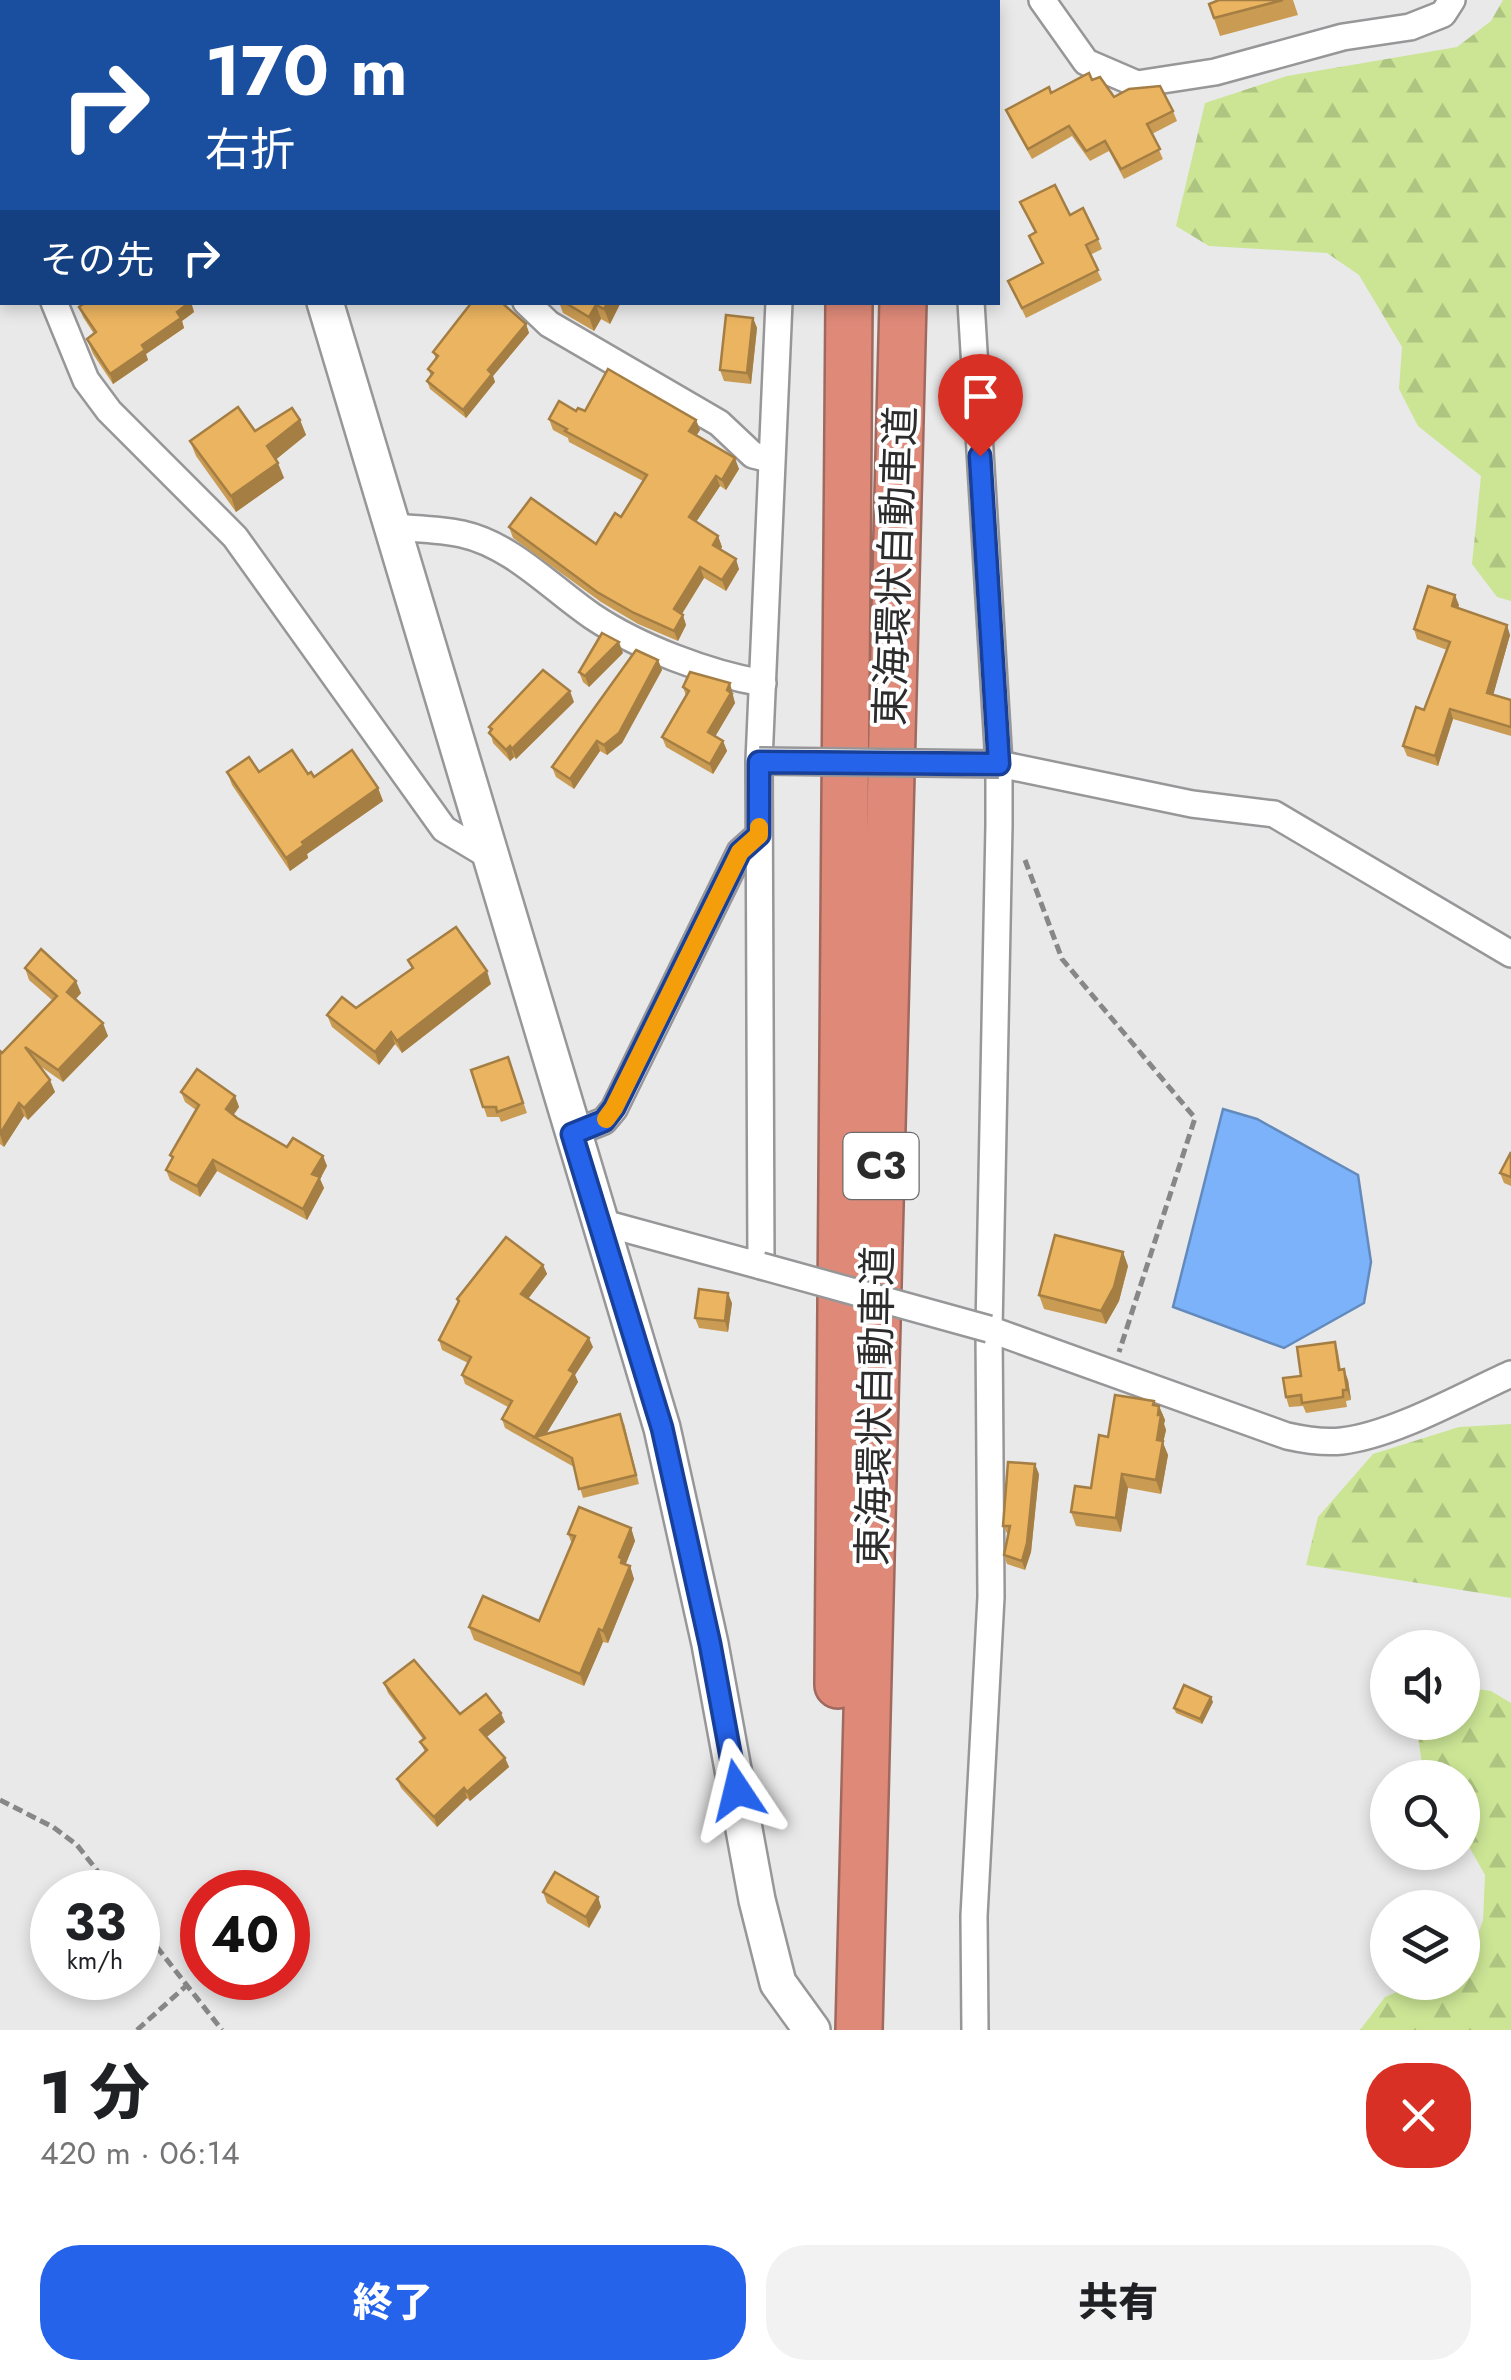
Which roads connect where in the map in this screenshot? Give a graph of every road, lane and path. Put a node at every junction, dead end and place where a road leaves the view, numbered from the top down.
1 (1042, 0) edge
2 (1452, 0) edge
3 (55, 305) edge
4 (325, 305) edge
5 (529, 305) edge
6 (779, 305) edge
7 (849, 305) edge
8 (903, 305) edge
9 (971, 305) edge
10 (770, 459) junction
11 (393, 527) junction
12 (763, 683) junction
13 (759, 762) junction
14 (999, 764) junction
15 (1000, 826) junction
16 (759, 835) junction
17 (489, 856) junction
18 (1511, 954) edge
19 (572, 1134) junction
20 (600, 1222) junction
21 (761, 1266) junction
22 (989, 1329) junction
23 (1112, 1374) junction
24 (1511, 1374) edge
25 (0, 1800) edge
26 (97, 1870) edge
27 (160, 1952) edge
28 (180, 1978) edge
29 (180, 1991) edge
30 (197, 2000) edge
31 (136, 2030) edge
32 (222, 2030) edge
33 (812, 2030) edge
34 (837, 2030) edge
35 (858, 2030) edge
36 (974, 2030) edge

1 - 2 street
3 - 17 street
4 - 11 street
5 - 10 street
6 - 10 street
7 - 34 highway, 東海環状自動車道 / C3
8 - 35 highway, 東海環状自動車道 / C3
9 - 14 street
10 - 12 street
11 - 12 street
11 - 17 street
12 - 13 street
13 - 14 street, bridge
13 - 16 street
14 - 15 street
14 - 18 street
15 - 22 street
15 - 23 path
16 - 19 street
16 - 21 street
17 - 19 street
19 - 20 street
20 - 21 street
20 - 33 street
21 - 22 street, bridge
22 - 23 street
22 - 36 street
23 - 24 street
25 - 26 path
27 - 28 path
29 - 31 path
30 - 32 path

